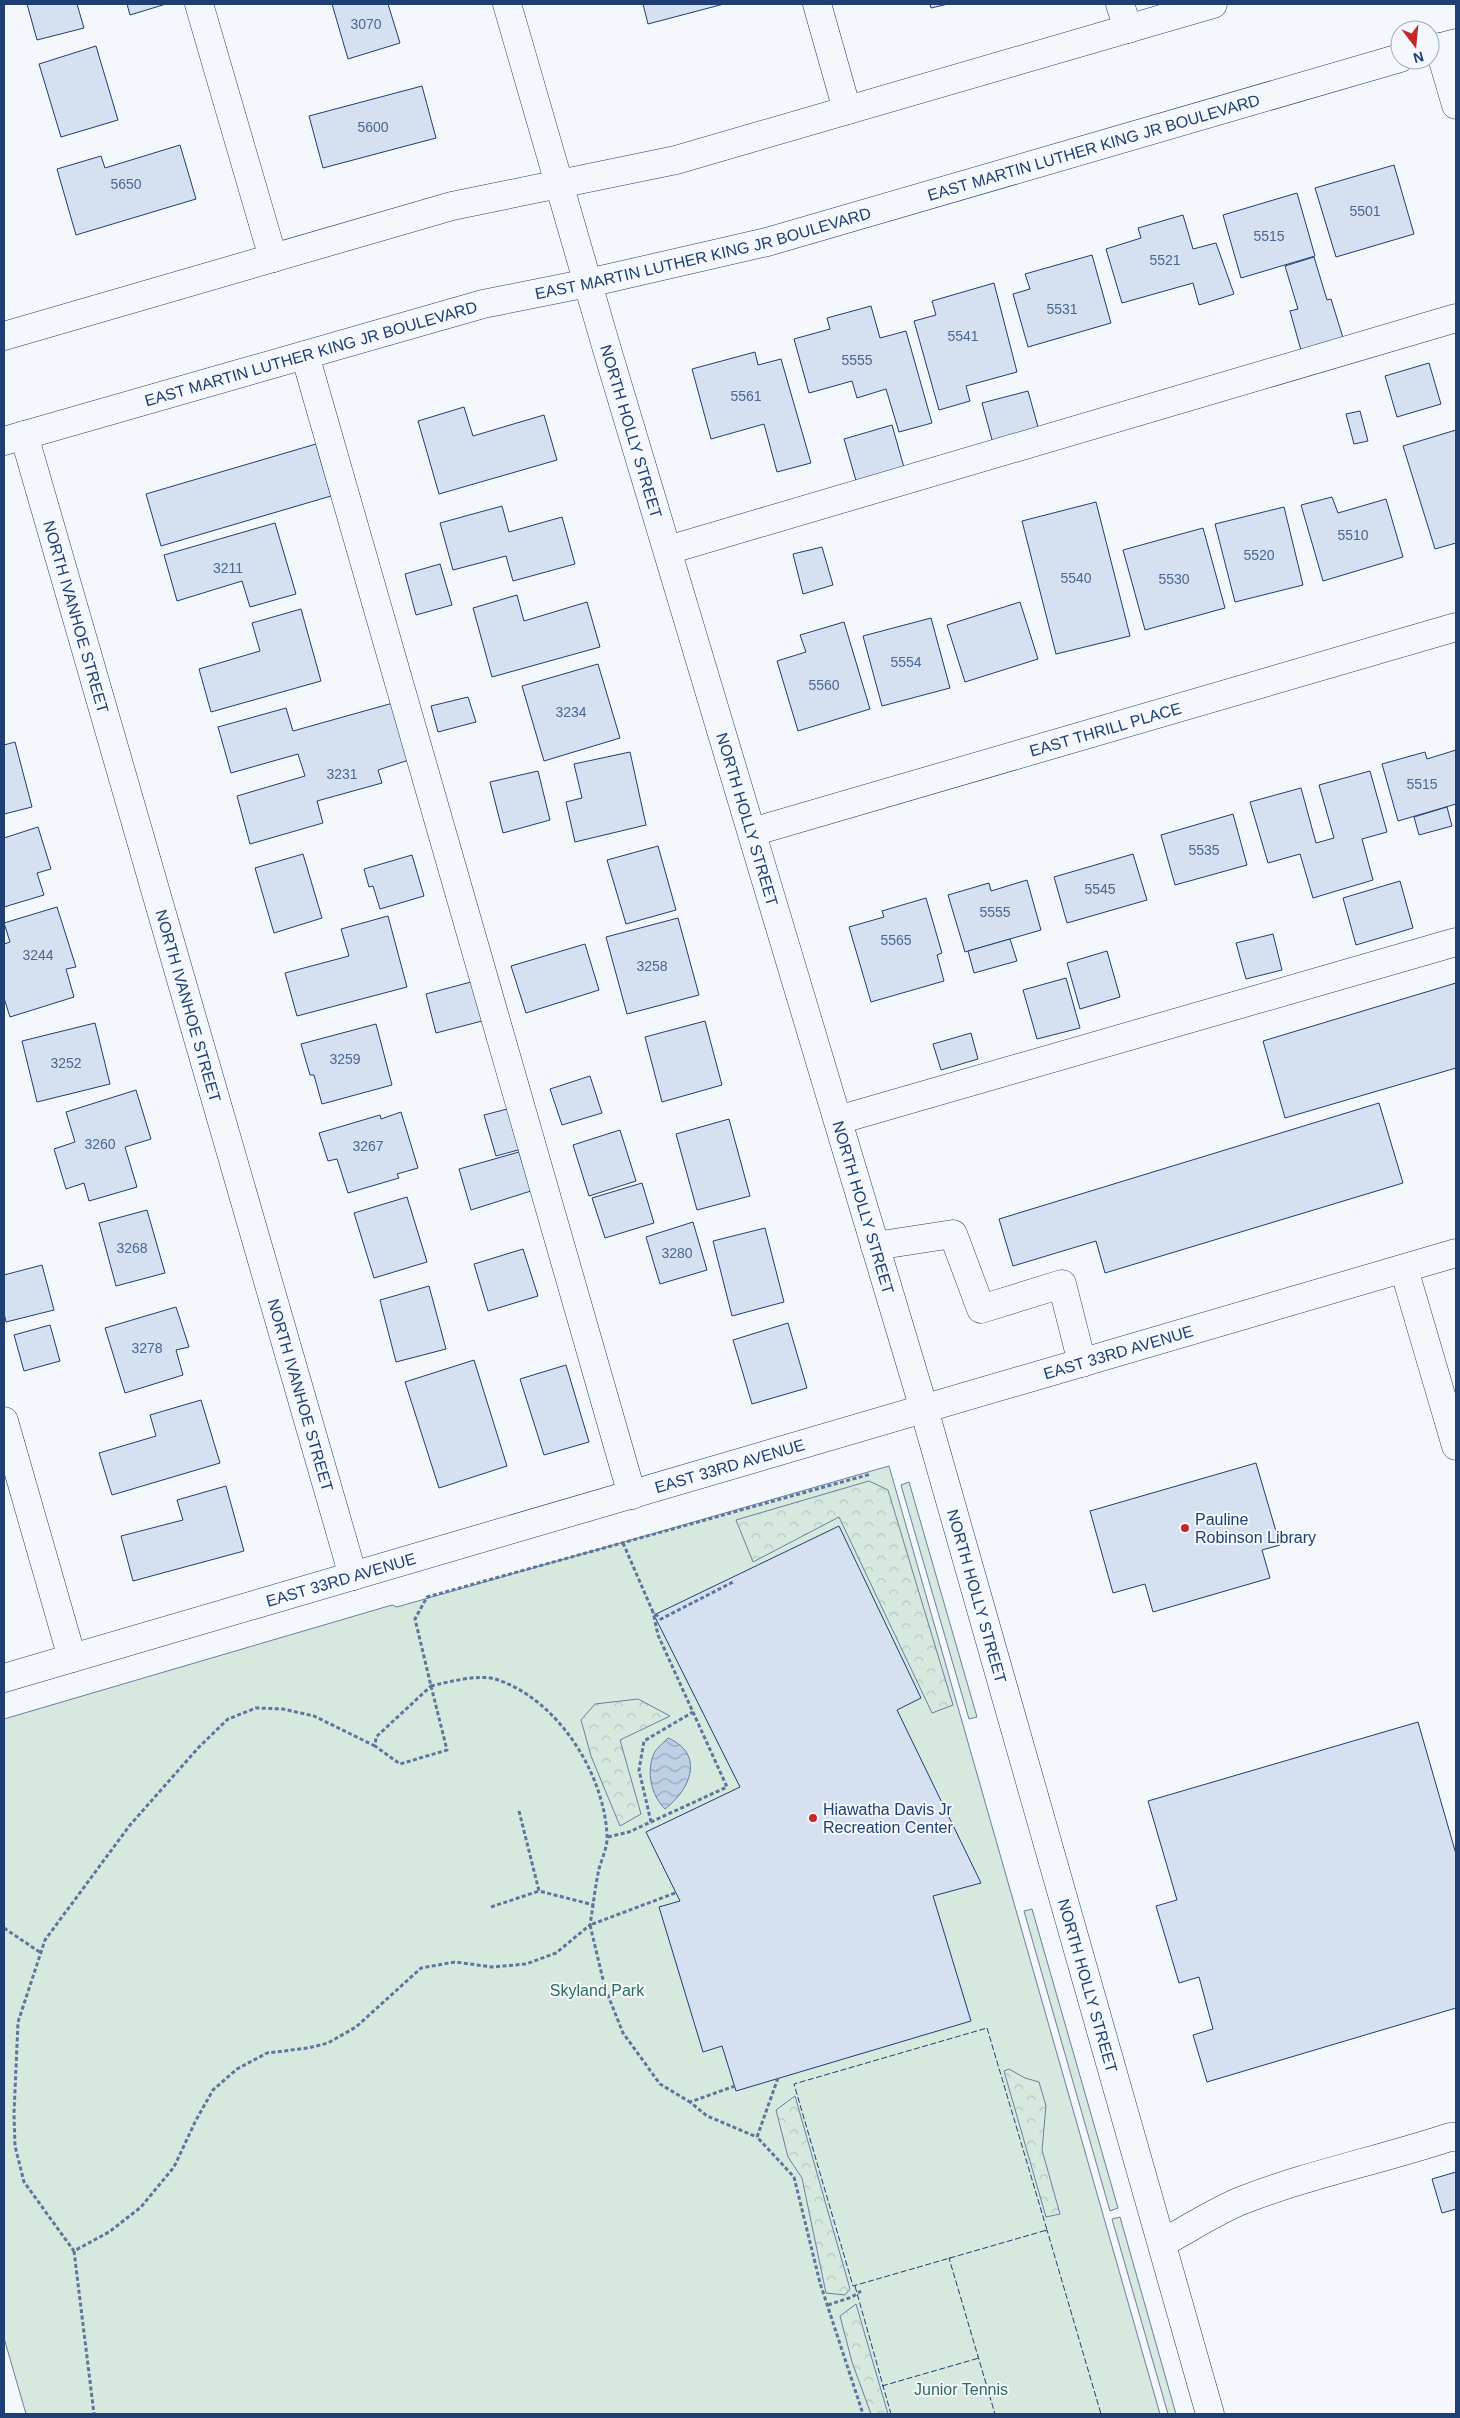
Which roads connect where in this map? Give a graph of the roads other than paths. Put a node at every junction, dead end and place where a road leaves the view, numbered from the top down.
1 (199, 4) edge
2 (507, 4) edge
3 (817, 4) edge
4 (1214, 4) edge
5 (1124, 16) edge
6 (1442, 47) edge
7 (1390, 61) edge
8 (1456, 105) edge
9 (847, 110) junction
10 (559, 184) junction
11 (273, 258) junction
12 (588, 283) junction
13 (1456, 318) edge
14 (4, 336) edge
15 (305, 355) junction
16 (14, 438) edge
17 (668, 550) junction
18 (1456, 627) edge
19 (752, 832) junction
20 (1456, 942) edge
21 (838, 1120) junction
22 (876, 1246) junction
23 (1456, 1254) edge
24 (1404, 1269) junction
25 (1082, 1363) junction
26 (924, 1409) junction
27 (4, 1421) edge
28 (1456, 1446) edge
29 (632, 1495) junction
30 (353, 1576) junction
31 (72, 1658) junction
32 (4, 1678) edge
33 (1454, 2133) edge
34 (1162, 2243) junction
35 (1210, 2414) edge

1 - 11 street
2 - 10 street, NORTH HOLLY STREET
3 - 9 street
4 - 5 street
5 - 9 street
6 - 8 street
7 - 12 street, EAST MARTIN LUTHER KING JR BOULEVARD
9 - 10 street
10 - 11 street
10 - 12 street, NORTH HOLLY STREET
11 - 14 street
12 - 15 street, EAST MARTIN LUTHER KING JR BOULEVARD
12 - 17 street, NORTH HOLLY STREET
13 - 17 street
15 - 16 street, EAST MARTIN LUTHER KING JR BOULEVARD
15 - 29 street
16 - 30 street, NORTH IVANHOE STREET
17 - 19 street, NORTH HOLLY STREET
18 - 19 street, EAST THRILL PLACE
19 - 21 street, NORTH HOLLY STREET
20 - 21 street
21 - 22 street, NORTH HOLLY STREET
22 - 25 street
22 - 26 street, NORTH HOLLY STREET
23 - 24 street, EAST 33RD AVENUE
24 - 25 street, EAST 33RD AVENUE
24 - 28 street
25 - 26 street, EAST 33RD AVENUE
26 - 29 street, EAST 33RD AVENUE
26 - 34 street, NORTH HOLLY STREET
27 - 31 street
29 - 30 street, EAST 33RD AVENUE
30 - 31 street, EAST 33RD AVENUE
31 - 32 street, EAST 33RD AVENUE
33 - 34 street
34 - 35 street, NORTH HOLLY STREET

